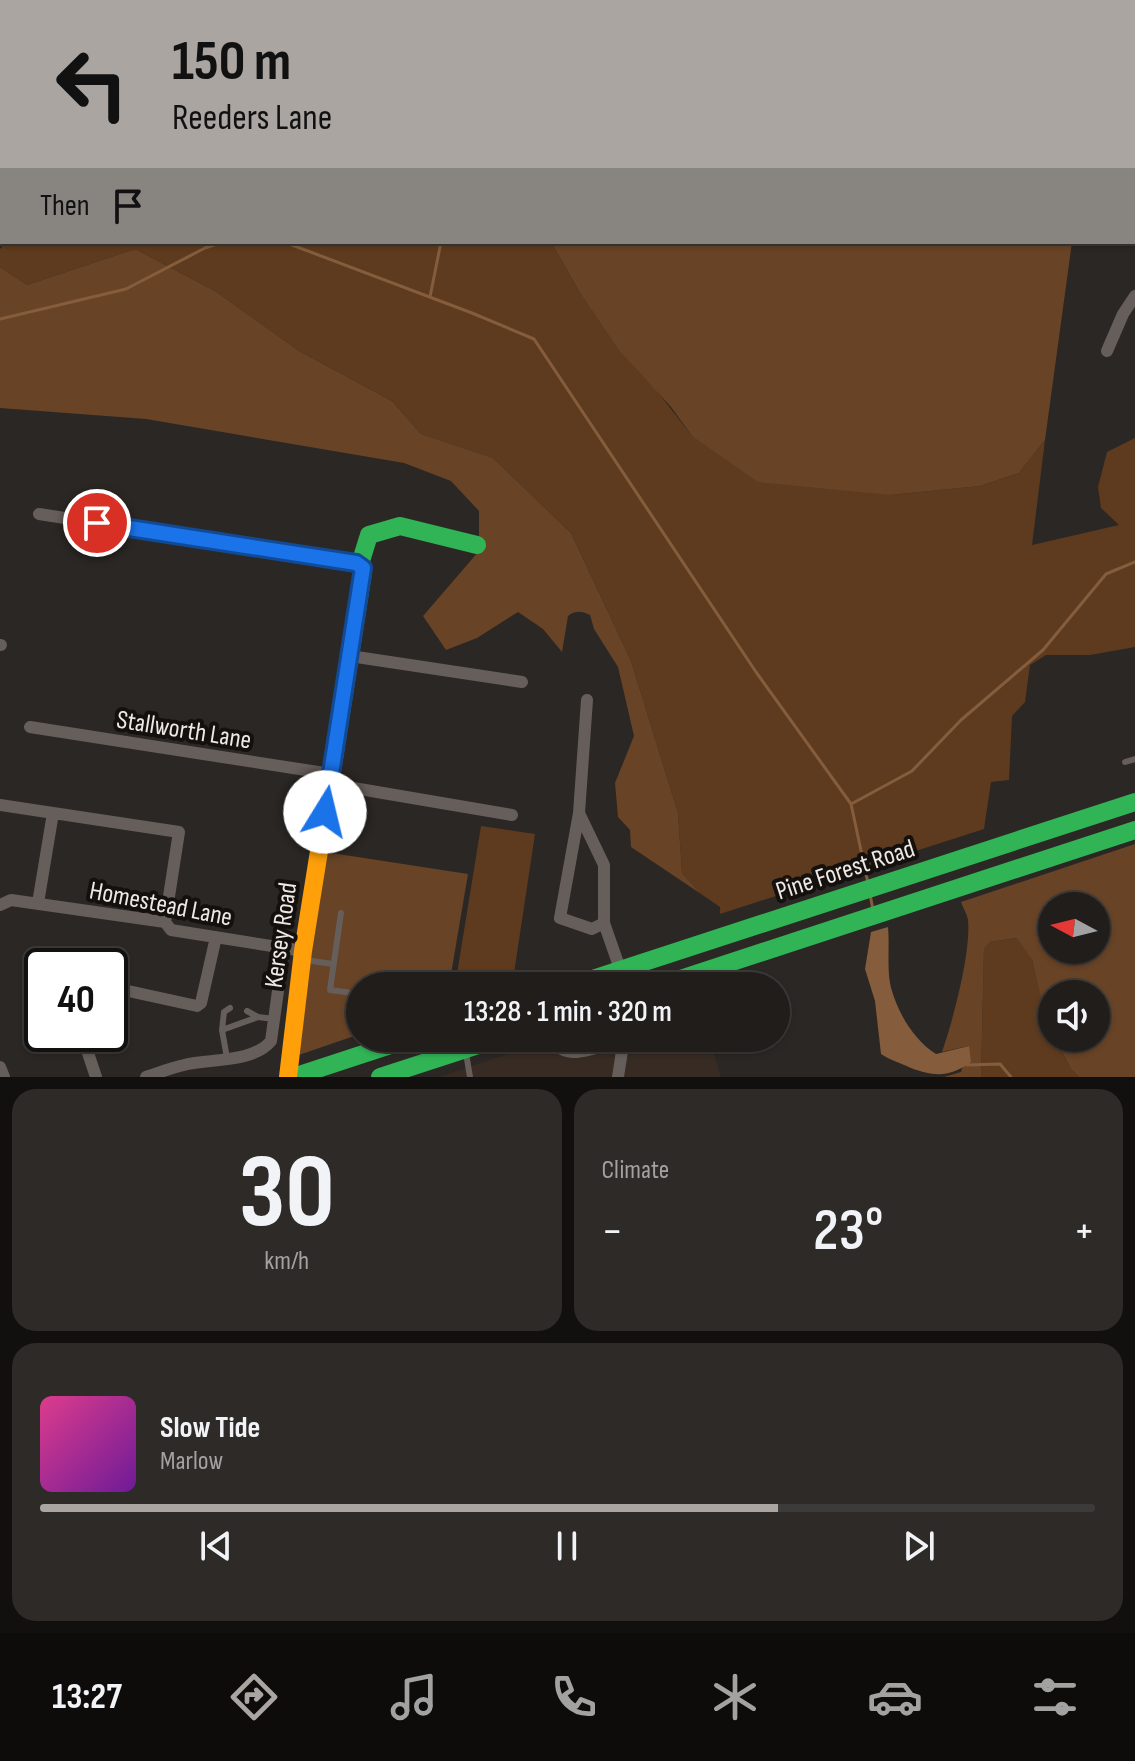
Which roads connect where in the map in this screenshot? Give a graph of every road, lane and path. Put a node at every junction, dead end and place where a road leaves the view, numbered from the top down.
1 (1135, 296) edge
2 (1107, 351) dead end
3 (39, 514) dead end
4 (477, 545) dead end
5 (360, 564) junction
6 (350, 656) junction
7 (522, 682) dead end
8 (587, 700) dead end
9 (30, 727) dead end
10 (1135, 759) edge
11 (1125, 762) dead end
12 (331, 779) junction
13 (1135, 802) edge
14 (0, 805) edge
15 (53, 813) junction
16 (579, 813) junction
17 (512, 815) dead end
18 (1135, 830) edge
19 (6, 902) edge
20 (38, 903) junction
21 (341, 913) dead end
22 (165, 922) junction
23 (604, 923) junction
24 (216, 937) junction
25 (284, 948) junction
26 (302, 955) junction
27 (333, 964) junction
28 (621, 972) edge
29 (639, 972) edge
30 (702, 972) edge
31 (128, 991) edge
32 (346, 992) edge
33 (230, 1008) dead end
34 (247, 1011) dead end
35 (258, 1017) junction
36 (274, 1019) junction
37 (222, 1030) junction
38 (88, 1052) edge
39 (368, 1052) edge
40 (457, 1052) edge
41 (466, 1052) edge
42 (558, 1052) edge
43 (584, 1052) edge
44 (622, 1052) edge
45 (227, 1058) junction
46 (0, 1067) edge
47 (4, 1077) edge
48 (96, 1077) edge
49 (146, 1077) edge
50 (290, 1077) edge
51 (380, 1077) edge
52 (470, 1077) edge
53 (618, 1077) edge

1 - 2 street
3 - 5 street
4 - 5 main road, Kersey Road
5 - 6 main road, Kersey Road
6 - 7 street
6 - 12 main road, Kersey Road
8 - 16 street
9 - 12 street, Stallworth Lane
10 - 11 lane
12 - 17 street, Stallworth Lane
12 - 26 main road, Kersey Road
13 - 29 main road, Pine Forest Road
14 - 15 street
15 - 20 street
15 - 22 street
16 - 23 street
16 - 23 street
18 - 30 main road, Pine Forest Road
19 - 20 street, Homestead Lane
20 - 22 street, Homestead Lane
21 - 27 lane
22 - 24 street, Homestead Lane
23 - 28 street
24 - 25 street, Homestead Lane
24 - 31 street
25 - 26 street, Homestead Lane
25 - 36 street
26 - 27 lane
26 - 50 main road, Kersey Road
27 - 32 lane
33 - 37 lane
34 - 35 lane
35 - 36 lane
35 - 37 lane
36 - 45 street
37 - 45 lane
38 - 48 street
39 - 50 main road
40 - 51 main road
41 - 52 lane
42 - 43 lane
44 - 53 street
45 - 49 street
46 - 47 street

